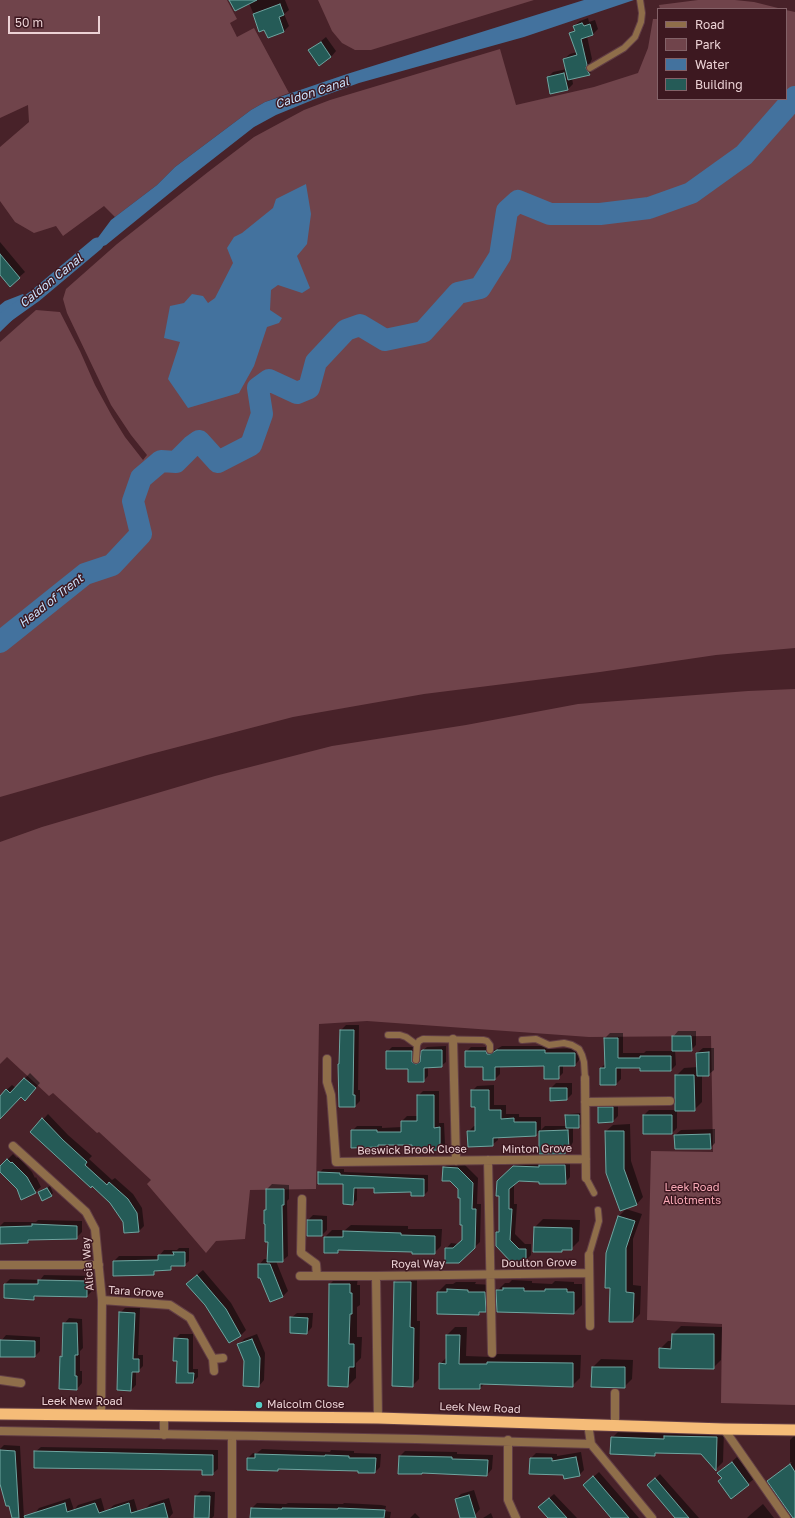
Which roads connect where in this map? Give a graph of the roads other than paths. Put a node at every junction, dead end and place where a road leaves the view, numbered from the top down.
1 (640, 0) edge
2 (590, 68) dead end
3 (388, 1035) dead end
4 (453, 1039) junction
5 (522, 1040) dead end
6 (417, 1045) junction
7 (490, 1050) dead end
8 (327, 1059) dead end
9 (416, 1060) dead end
10 (585, 1078) joint
11 (670, 1101) dead end
12 (585, 1102) junction
13 (13, 1146) dead end
14 (586, 1159) junction
15 (488, 1160) junction
16 (456, 1161) junction
17 (586, 1178) joint
18 (594, 1193) dead end
19 (302, 1199) dead end
20 (598, 1210) dead end
21 (589, 1255) joint
22 (0, 1265) edge
23 (99, 1265) junction
24 (589, 1273) junction
25 (490, 1274) junction
26 (300, 1276) dead end
27 (317, 1276) junction
28 (376, 1276) junction
29 (102, 1300) junction
30 (590, 1326) dead end
31 (492, 1353) dead end
32 (223, 1358) dead end
33 (213, 1359) junction
34 (214, 1371) dead end
35 (0, 1380) edge
36 (21, 1383) dead end
37 (615, 1393) dead end
38 (0, 1414) edge
39 (101, 1416) junction
40 (164, 1416) junction
41 (378, 1418) junction
42 (588, 1424) junction
43 (615, 1426) junction
44 (724, 1430) junction
45 (795, 1430) edge
46 (0, 1431) edge
47 (164, 1435) junction
48 (232, 1436) junction
49 (508, 1440) junction
50 (591, 1444) junction
51 (232, 1518) edge
52 (516, 1518) edge
53 (652, 1518) edge
54 (786, 1518) edge

1 - 2 lane
3 - 6 lane
4 - 6 lane
4 - 7 lane
4 - 16 street
5 - 10 lane
6 - 9 lane
8 - 16 street, Beswick Brook Close
10 - 12 street, Minton Grove
11 - 12 street
12 - 14 street, Minton Grove
13 - 23 street, Alicia Way
14 - 15 street, Minton Grove
14 - 17 street, Minton Grove
15 - 16 street, Beswick Brook Close
15 - 25 street
17 - 18 lane
19 - 27 street
20 - 21 lane
21 - 24 street
22 - 23 street
23 - 29 street, Alicia Way
24 - 25 street, Doulton Grove
24 - 30 street
25 - 28 street, Royal Way
25 - 31 street
26 - 27 street
27 - 28 street
28 - 41 street, Royal Way
29 - 33 street, Tara Grove
29 - 39 street, Alicia Way
32 - 33 street
33 - 34 street, Tara Grove
35 - 36 street
37 - 43 street
38 - 39 highway, Leek New Road
39 - 40 highway, Leek New Road
40 - 41 highway, Leek New Road
40 - 47 street
41 - 42 highway, Leek New Road
42 - 43 highway, Leek New Road
42 - 50 street
43 - 44 highway, Leek New Road
44 - 45 highway, Leek New Road
44 - 54 street
46 - 47 street
47 - 48 street
48 - 49 street
48 - 51 street
49 - 50 street
49 - 52 street
50 - 53 street

